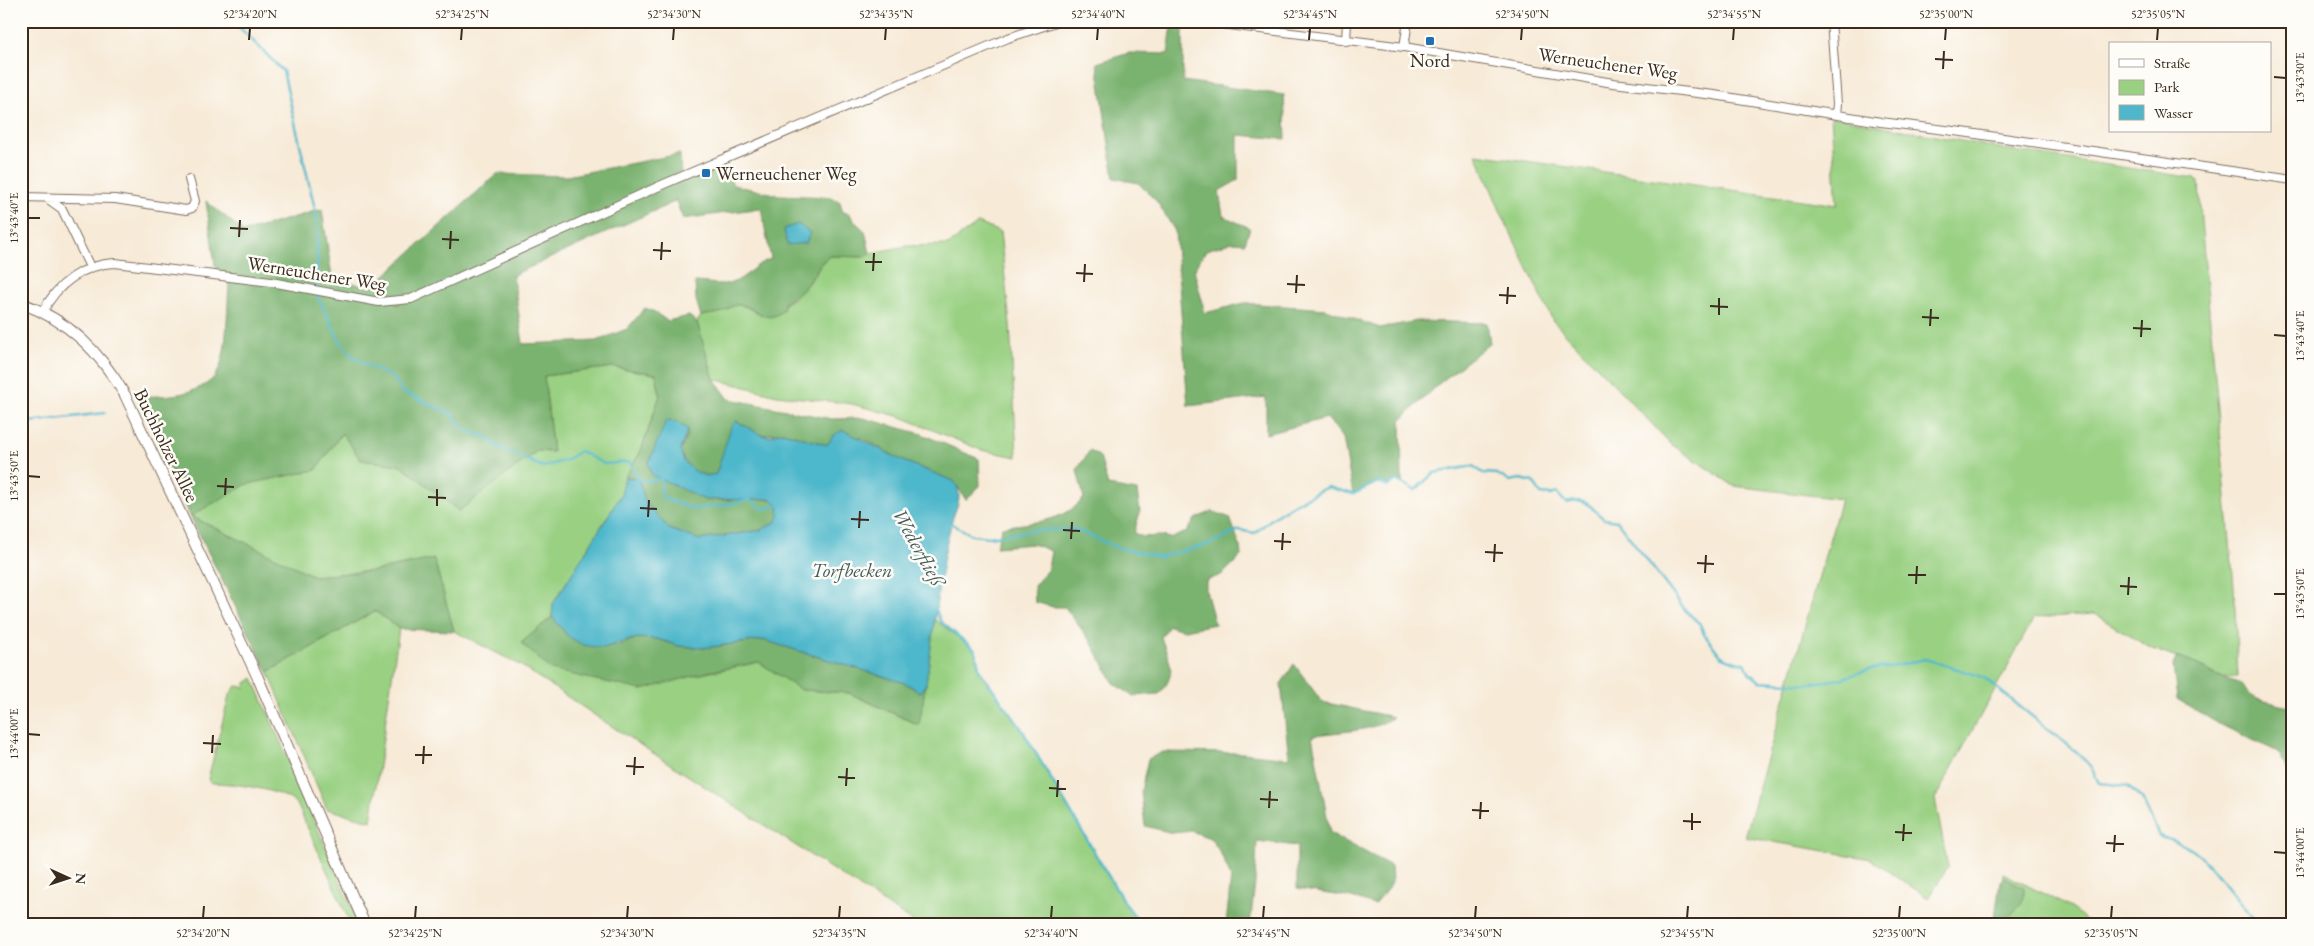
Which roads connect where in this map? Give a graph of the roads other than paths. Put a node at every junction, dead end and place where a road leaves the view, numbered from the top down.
1 (1059, 21) edge
2 (1197, 21) edge
3 (1347, 21) edge
4 (1408, 21) edge
5 (1831, 21) edge
6 (1346, 40) junction
7 (1404, 47) junction
8 (1836, 114) junction
9 (190, 179) dead end
10 (2293, 180) edge
11 (21, 197) edge
12 (48, 199) junction
13 (90, 267) junction
14 (21, 303) edge
15 (43, 312) junction
16 (365, 925) edge

1 - 13 street, Werneuchener Weg
2 - 6 street, Werneuchener Weg
3 - 6 street
4 - 7 street
5 - 8 street
6 - 7 street, Werneuchener Weg
7 - 8 street, Werneuchener Weg
8 - 10 street, Werneuchener Weg
9 - 12 street
11 - 12 street
12 - 13 street
13 - 15 street, Werneuchener Weg
14 - 15 street, Buchholzer Allee
15 - 16 street, Buchholzer Allee

